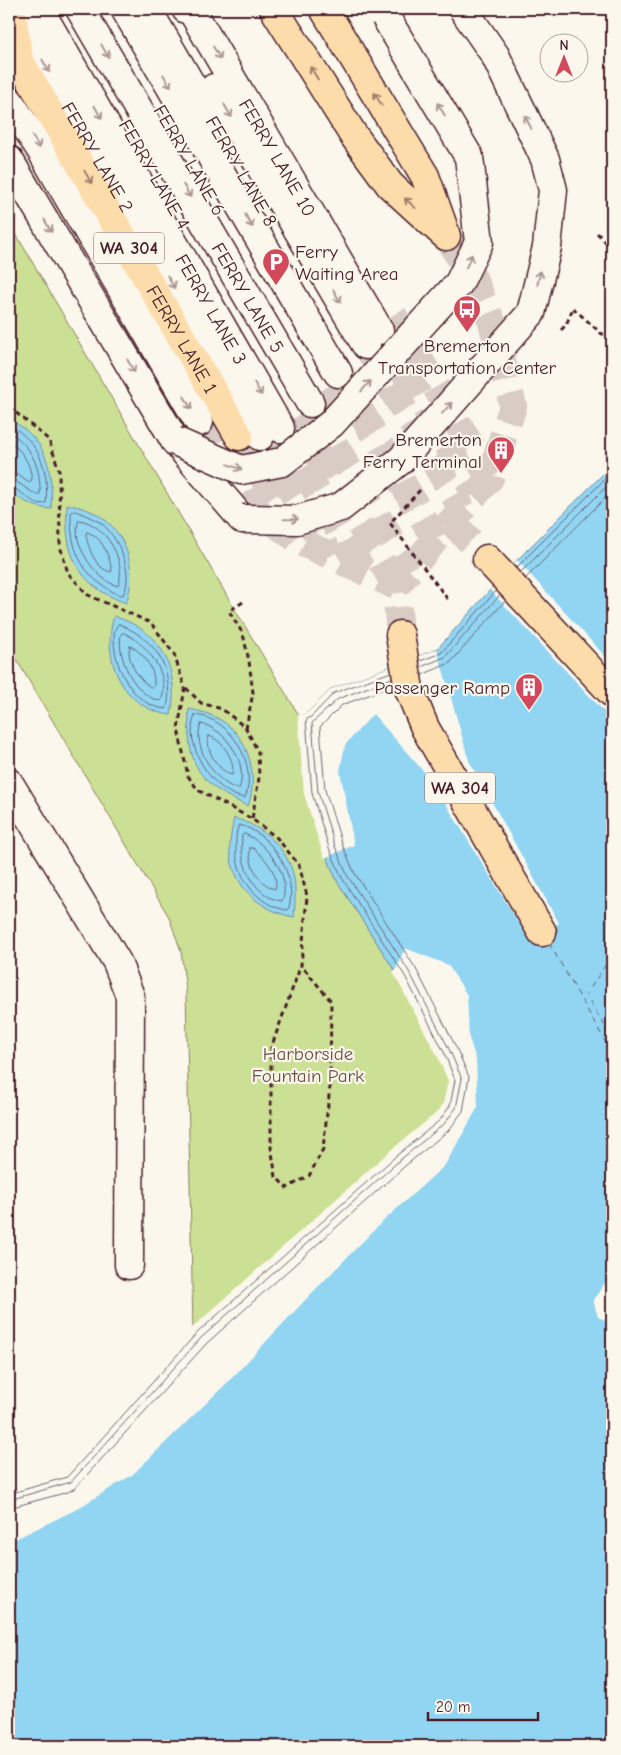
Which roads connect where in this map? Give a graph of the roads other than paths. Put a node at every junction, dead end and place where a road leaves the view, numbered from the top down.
1 (12, 9) edge
2 (39, 9) edge
3 (60, 9) edge
4 (80, 9) edge
5 (102, 9) edge
6 (125, 9) edge
7 (147, 9) edge
8 (274, 9) edge
9 (324, 9) edge
10 (463, 9) edge
11 (182, 10) edge
12 (382, 12) edge
13 (9, 101) edge
14 (9, 160) edge
15 (314, 392) junction
16 (199, 422) tunnel mouth
17 (175, 440) junction
18 (487, 559) tunnel mouth
19 (400, 635) tunnel mouth
20 (612, 693) edge
21 (9, 783) edge
22 (542, 932) dead end
23 (129, 1264) dead end

1 -> 15 lane, FERRY LANE 2 / WA 304
1 -> 15 highway, FERRY LANE 1 / WA 304
2 -> 15 lane, FERRY LANE 3 / WA 304
3 - 15 lane, FERRY LANE 4 / WA 304
4 -> 15 lane, FERRY LANE 5
5 - 15 lane, FERRY LANE 6
6 -> 15 lane
7 - 15 lane, FERRY LANE 8
8 - 9 highway
17 -> 10 lane, bridge
11 -> 15 lane
17 -> 12 lane, bridge
13 -> 16 lane
14 -> 17 lane
18 - 20 highway
19 - 22 highway, WA 304
21 - 23 lane

